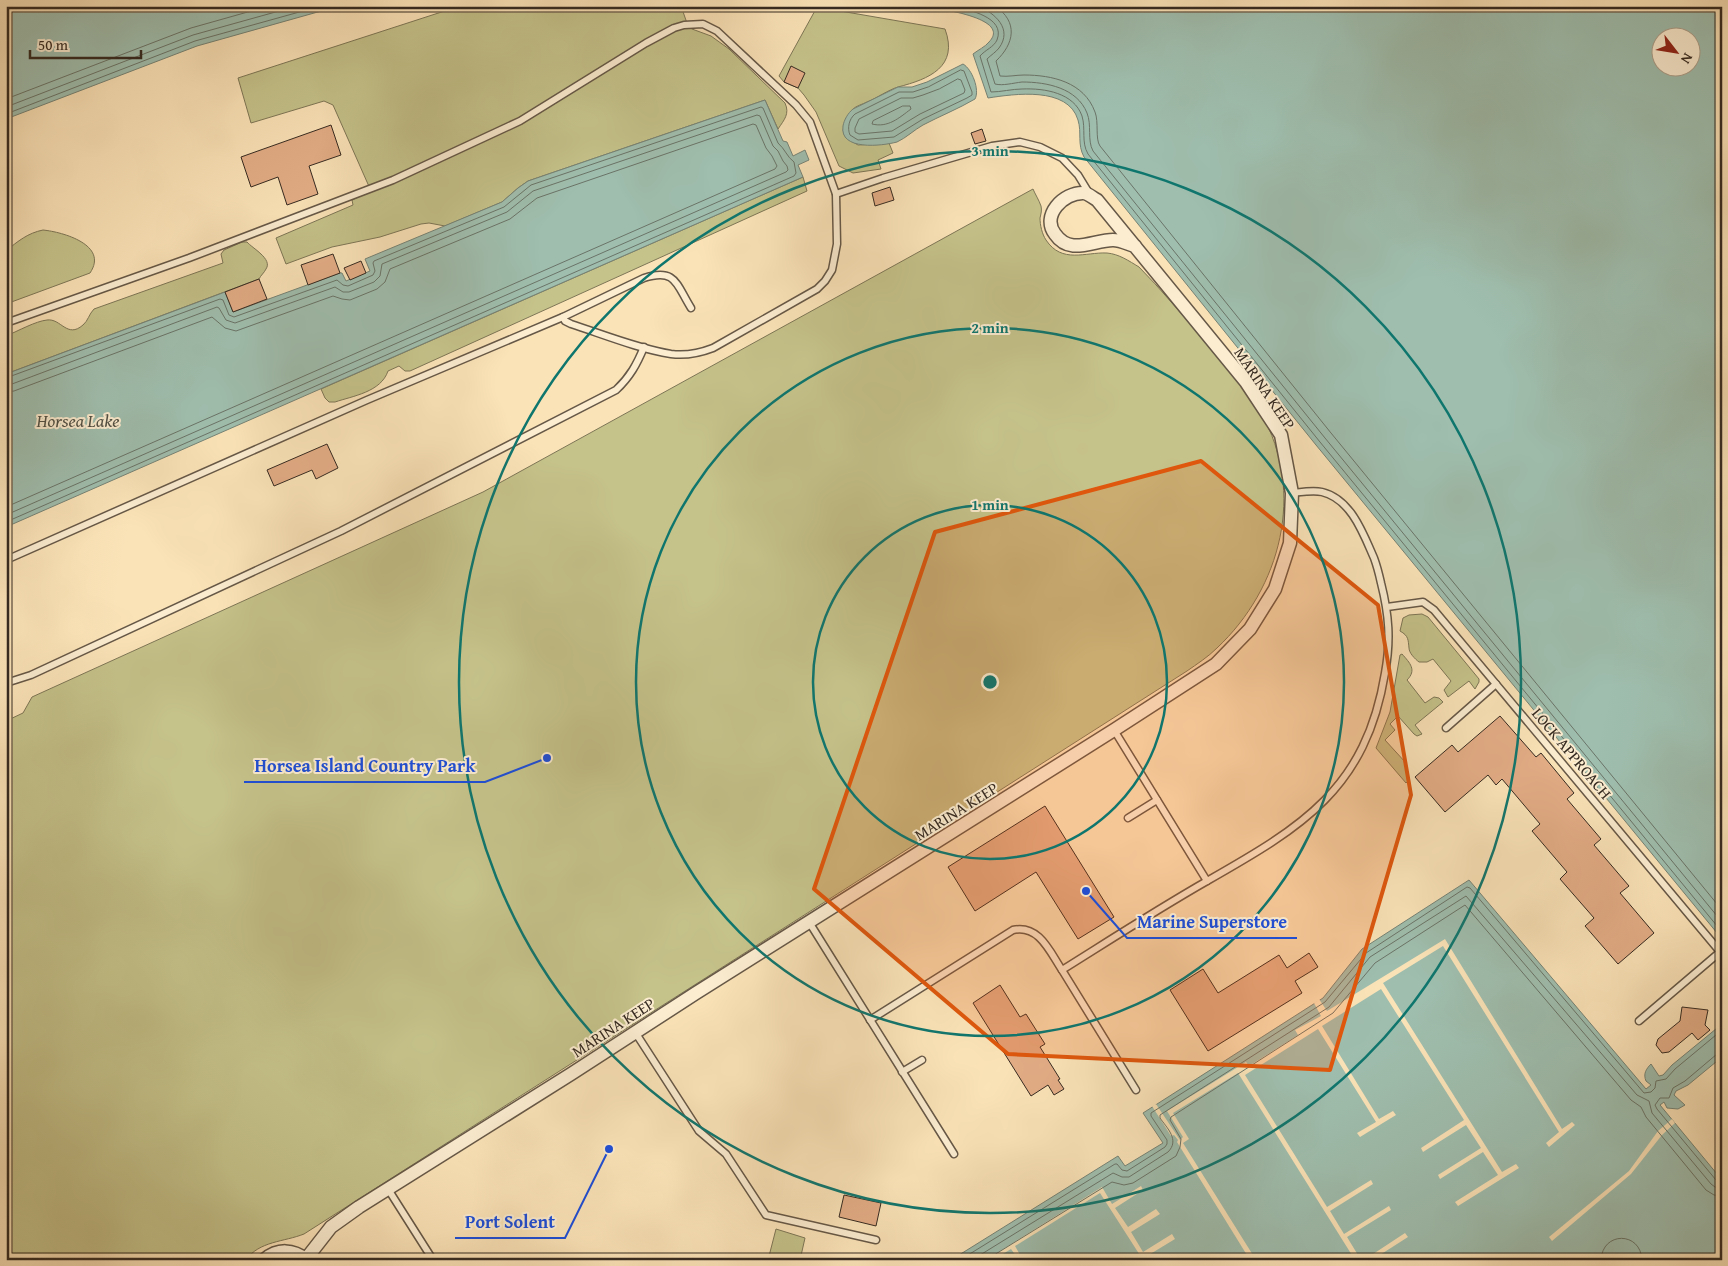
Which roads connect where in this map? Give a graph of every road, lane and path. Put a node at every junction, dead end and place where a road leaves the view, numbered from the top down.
1 (836, 194) junction
2 (1090, 195) junction
3 (1135, 246) junction
4 (691, 308) dead end
5 (562, 317) junction
6 (6, 323) edge
7 (644, 347) junction
8 (1292, 493) junction
9 (6, 560) edge
10 (1387, 607) junction
11 (6, 683) edge
12 (1496, 684) junction
13 (1446, 728) dead end
14 (1114, 730) junction
15 (1157, 800) junction
16 (1128, 818) dead end
17 (1207, 881) junction
18 (809, 922) junction
19 (1721, 953) edge
20 (1062, 970) junction
21 (870, 1020) junction
22 (1638, 1021) dead end
23 (636, 1032) junction
24 (922, 1060) dead end
25 (902, 1072) junction
26 (1136, 1090) dead end
27 (954, 1154) dead end
28 (388, 1189) junction
29 (876, 1240) dead end
30 (306, 1259) edge
31 (264, 1260) edge
32 (433, 1260) edge

1 - 2 lane
1 - 6 lane
1 - 7 lane
2 - 3 street, MARINA KEEP
2 - 3 street
3 - 8 street, MARINA KEEP
4 - 5 lane
5 - 7 lane
5 - 9 lane
7 - 11 lane
8 - 10 lane
8 - 14 street, MARINA KEEP
10 - 12 lane, LOCK APPROACH
10 - 17 lane
12 - 13 lane
12 - 19 lane, LOCK APPROACH
14 - 15 lane
14 - 18 street, MARINA KEEP
15 - 16 lane
15 - 17 lane
17 - 20 lane
18 - 21 lane
18 - 23 street, MARINA KEEP
19 - 22 lane, LOCK APPROACH
20 - 21 lane
20 - 26 lane
21 - 25 lane
23 - 28 street, MARINA KEEP
23 - 29 lane
24 - 25 lane
25 - 27 lane
28 - 30 street, MARINA KEEP
28 - 32 lane
30 - 31 street

